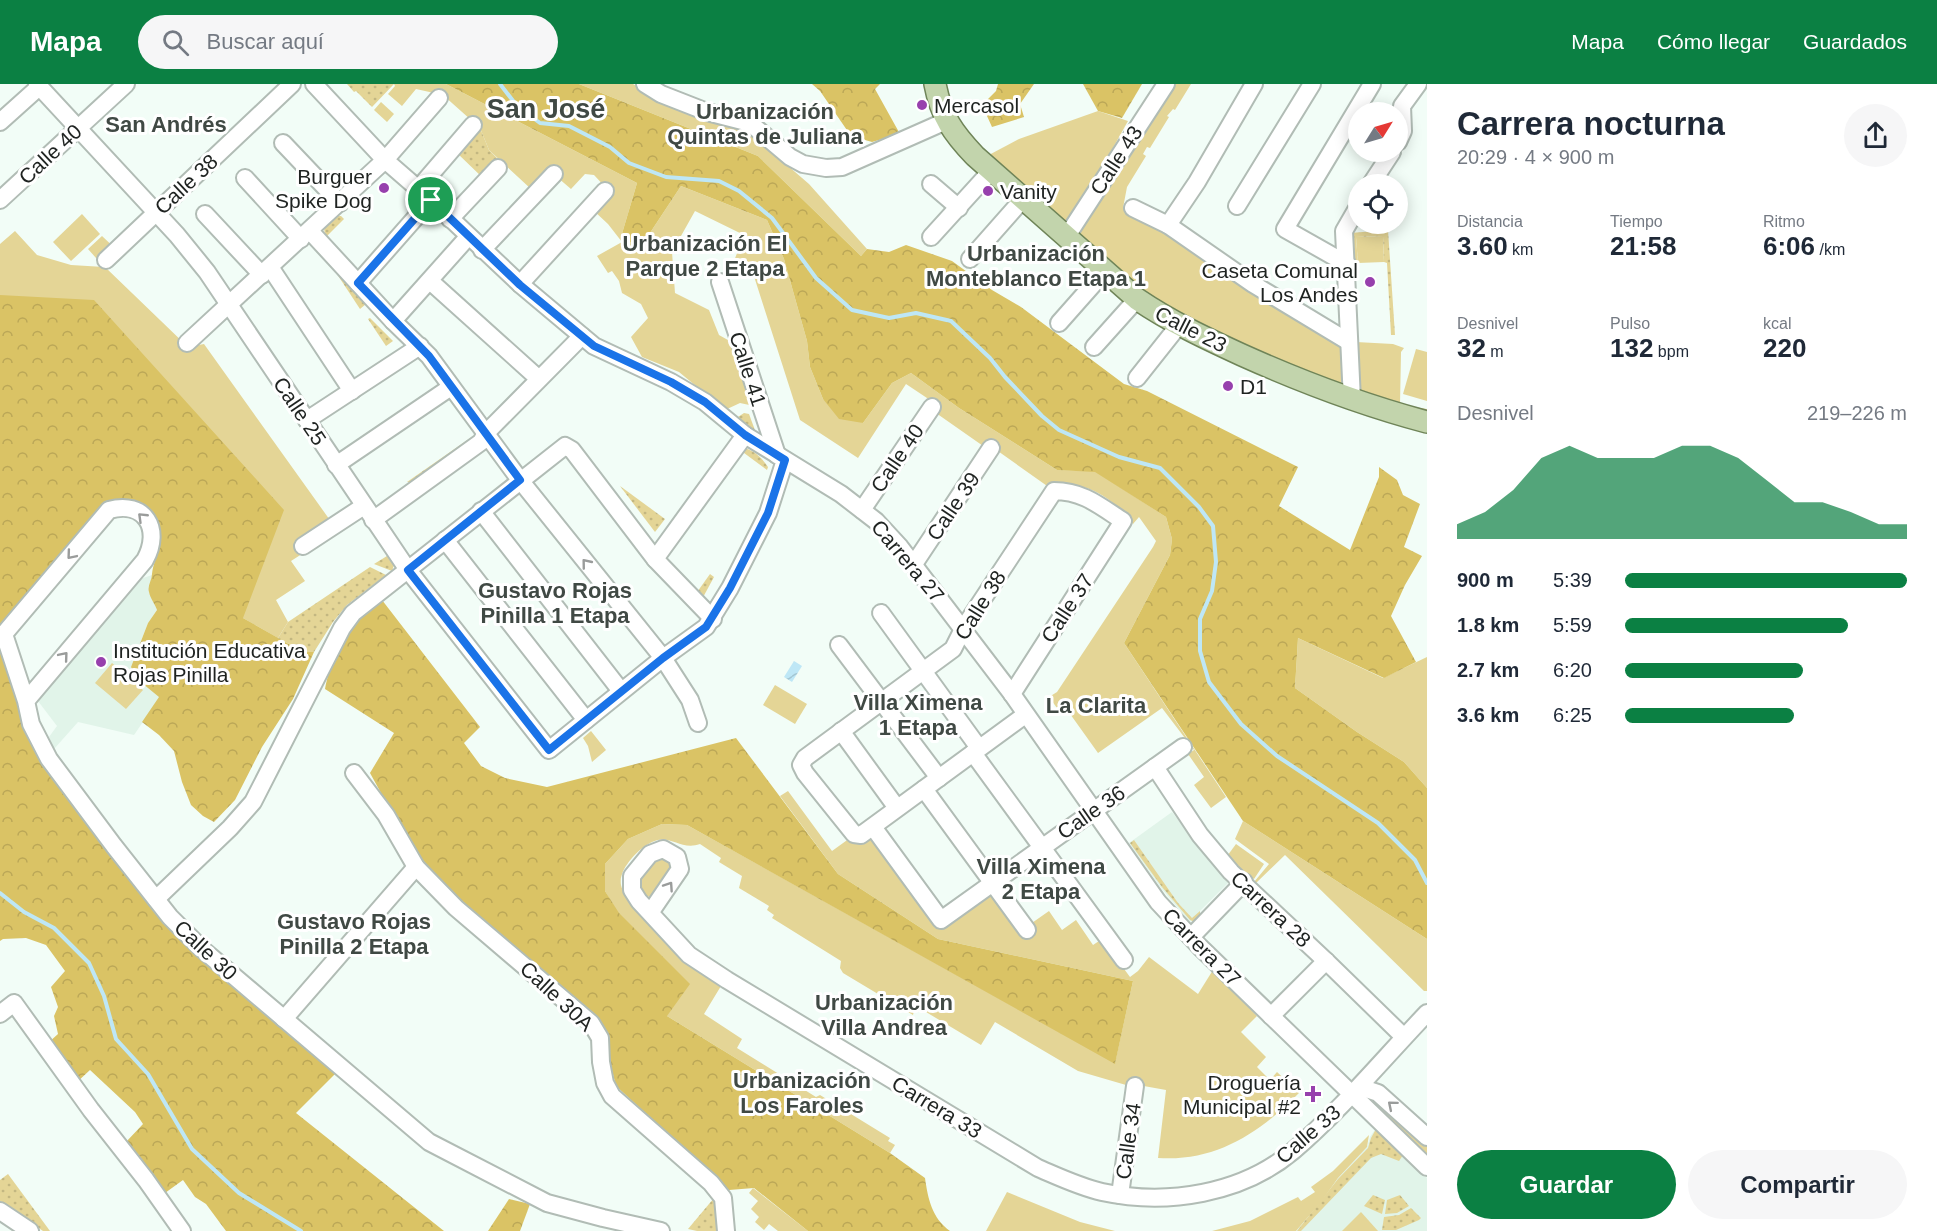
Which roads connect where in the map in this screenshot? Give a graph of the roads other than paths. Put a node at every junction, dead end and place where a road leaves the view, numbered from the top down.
1 (126, 84) edge
2 (292, 84) edge
3 (314, 84) edge
4 (645, 84) edge
5 (935, 84) edge
6 (1166, 84) edge
7 (1254, 84) edge
8 (1312, 84) edge
9 (1372, 84) edge
10 (1417, 84) edge
11 (38, 86) edge
12 (440, 98) dead end
13 (1405, 102) edge
14 (946, 120) junction
15 (0, 122) edge
16 (473, 125) dead end
17 (77, 129) junction
18 (283, 142) dead end
19 (385, 160) junction
20 (498, 168) dead end
21 (992, 170) junction
22 (554, 174) dead end
23 (245, 178) dead end
24 (931, 184) dead end
25 (418, 189) junction
26 (605, 191) dead end
27 (1023, 199) junction
28 (0, 200) edge
29 (431, 200) junction
30 (340, 203) junction
31 (1237, 206) dead end
32 (958, 208) junction
33 (1133, 208) dead end
34 (155, 213) junction
35 (205, 214) dead end
36 (450, 219) junction
37 (1348, 224) edge
38 (1168, 225) junction
39 (305, 235) junction
40 (1067, 236) junction
41 (468, 237) junction
42 (931, 237) dead end
43 (482, 250) junction
44 (970, 259) dead end
45 (106, 260) dead end
46 (1347, 264) junction
47 (266, 271) junction
48 (1105, 271) junction
49 (430, 281) junction
50 (720, 282) dead end
51 (358, 283) junction
52 (520, 285) junction
53 (1137, 299) junction
54 (229, 305) junction
55 (393, 321) junction
56 (1059, 323) dead end
57 (1179, 326) junction
58 (582, 336) junction
59 (1349, 342) junction
60 (187, 343) dead end
61 (420, 346) junction
62 (1094, 347) dead end
63 (1137, 378) dead end
64 (539, 379) junction
65 (451, 387) junction
66 (352, 391) junction
67 (1352, 400) junction
68 (932, 406) dead end
69 (307, 420) junction
70 (1427, 422) edge
71 (486, 433) junction
72 (745, 435) junction
73 (992, 448) dead end
74 (781, 458) junction
75 (336, 465) junction
76 (520, 480) junction
77 (1054, 491) joint
78 (862, 510) junction
79 (481, 511) junction
80 (368, 513) junction
81 (445, 540) junction
82 (303, 546) dead end
83 (655, 559) junction
84 (914, 564) junction
85 (408, 570) junction
86 (881, 613) dead end
87 (713, 619) junction
88 (963, 629) junction
89 (838, 645) dead end
90 (663, 658) junction
91 (922, 670) junction
92 (621, 691) junction
93 (1012, 694) junction
94 (26, 701) junction
95 (881, 701) junction
96 (1025, 715) junction
97 (586, 720) junction
98 (698, 723) dead end
99 (841, 731) junction
100 (1183, 747) dead end
101 (976, 751) junction
102 (1155, 767) junction
103 (354, 773) dead end
104 (939, 778) junction
105 (924, 789) junction
106 (897, 808) junction
107 (1092, 811) junction
108 (867, 831) junction
109 (1042, 847) junction
110 (416, 867) junction
111 (1244, 882) junction
112 (992, 883) junction
113 (156, 899) junction
114 (650, 913) junction
115 (1027, 930) dead end
116 (1191, 937) junction
117 (1124, 960) dead end
118 (1326, 960) junction
119 (1427, 1013) edge
120 (0, 1014) edge
121 (1271, 1016) junction
122 (284, 1019) junction
123 (1404, 1037) junction
124 (1135, 1086) dead end
125 (1351, 1094) junction
126 (1427, 1137) edge
127 (1427, 1167) edge
128 (1120, 1195) junction
129 (0, 1211) edge
130 (30, 1231) edge
131 (182, 1231) edge
132 (661, 1231) edge
133 (726, 1231) edge

1 - 17 street, Calle 40
2 - 34 street, Calle 38
3 - 19 street, Carrera 27
4 - 14 street
5 - 14 main road, Calle 23
6 - 40 street, Calle 43
7 - 38 street
8 - 31 street
9 - 46 street
10 - 13 street
11 - 15 street
11 - 17 street, Calle 25
12 - 19 street
14 - 21 main road, Calle 23
16 - 25 street
17 - 28 street, Calle 40
17 - 34 street, Calle 25
18 - 30 street
19 - 25 street, Carrera 27
19 - 30 street
20 - 36 street
21 - 27 main road, Calle 23
21 - 32 street
22 - 43 street
23 - 39 street
24 - 32 street
25 - 29 street, Carrera 27
26 - 52 street
27 - 40 main road, Calle 23
27 - 44 street
29 - 36 street, Carrera 27
29 - 51 street
30 - 39 street
32 - 42 street
33 - 38 street
34 - 45 street, Calle 38
34 - 54 street, Calle 25
35 - 47 street
36 - 41 street, Carrera 27
37 - 46 street
38 - 59 street
39 - 47 street
39 - 51 street
40 - 48 main road, Calle 23
41 - 43 street, Carrera 27
41 - 49 street
43 - 52 street, Carrera 27
46 - 59 street
47 - 54 street
47 - 66 street
48 - 53 main road, Calle 23
48 - 56 street
49 - 55 street
49 - 64 street
50 - 74 street, Calle 41
51 - 55 street
52 - 58 street, Carrera 27
53 - 57 main road, Calle 23
53 - 62 street
54 - 60 street
54 - 69 street, Calle 25
55 - 61 street
57 - 63 street
57 - 67 main road, Calle 23
58 - 64 street
58 - 72 street, Carrera 27
59 - 67 street
61 - 65 street
61 - 66 street
64 - 71 street
65 - 71 street
65 - 75 street
66 - 69 street
67 - 70 main road, Calle 23
68 - 78 street, Calle 40
69 - 75 street, Calle 25
71 - 76 street
71 - 80 street
72 - 74 street, Carrera 27
72 - 83 street
73 - 84 street, Calle 39
74 - 78 street, Carrera 27
74 - 87 street
75 - 80 street, Calle 25
76 - 79 street
76 - 83 street
90 -> 76 street
77 - 88 street, Calle 38
77 - 93 street, Calle 37
78 - 84 street, Carrera 27
79 - 81 street
79 - 92 street
80 - 82 street
80 - 85 street, Calle 25
81 - 85 street
81 - 97 street
83 - 87 street
84 - 88 street, Carrera 27
85 - 97 street, Calle 25
85 - 113 street
86 - 91 street
87 - 90 street
88 - 91 street, Calle 38
88 - 93 street, Carrera 27
89 - 95 street
90 - 92 street
90 - 98 street
91 - 95 street, Calle 38
91 - 101 street
92 - 97 street
93 - 96 street, Carrera 27
94 -> 94 street, Calle 30
94 - 113 street, Calle 30
95 - 99 street, Calle 38
95 - 104 street
96 - 101 street
96 - 107 street, Carrera 27
99 - 106 street
99 - 108 street, Calle 38
100 - 102 street, Calle 36
101 - 104 street
101 - 109 street
102 - 107 street, Calle 36
102 - 111 street, Carrera 28
103 - 110 street, Calle 30A
104 - 105 street
105 - 106 street
105 - 112 street
106 - 108 street
107 - 109 street, Calle 36
107 - 116 street, Carrera 27
108 - 112 street, Calle 36
109 - 112 street, Calle 36
109 - 117 street
110 - 122 street
110 - 133 street, Calle 30A
111 - 116 street
111 - 118 street, Carrera 28
112 - 115 street
113 - 122 street, Calle 30
114 -> 114 street, Carrera 33
114 - 128 street, Carrera 33
116 - 121 street, Carrera 27
118 - 121 street
118 - 123 street, Carrera 28
119 - 123 street, Calle 33
120 - 131 street
121 - 125 street, Carrera 27
122 - 132 street, Calle 30
123 - 125 street, Calle 33
124 - 128 street, Calle 34
126 -> 125 street
125 - 127 street, Carrera 27
125 - 128 street, Calle 33
129 - 130 street

